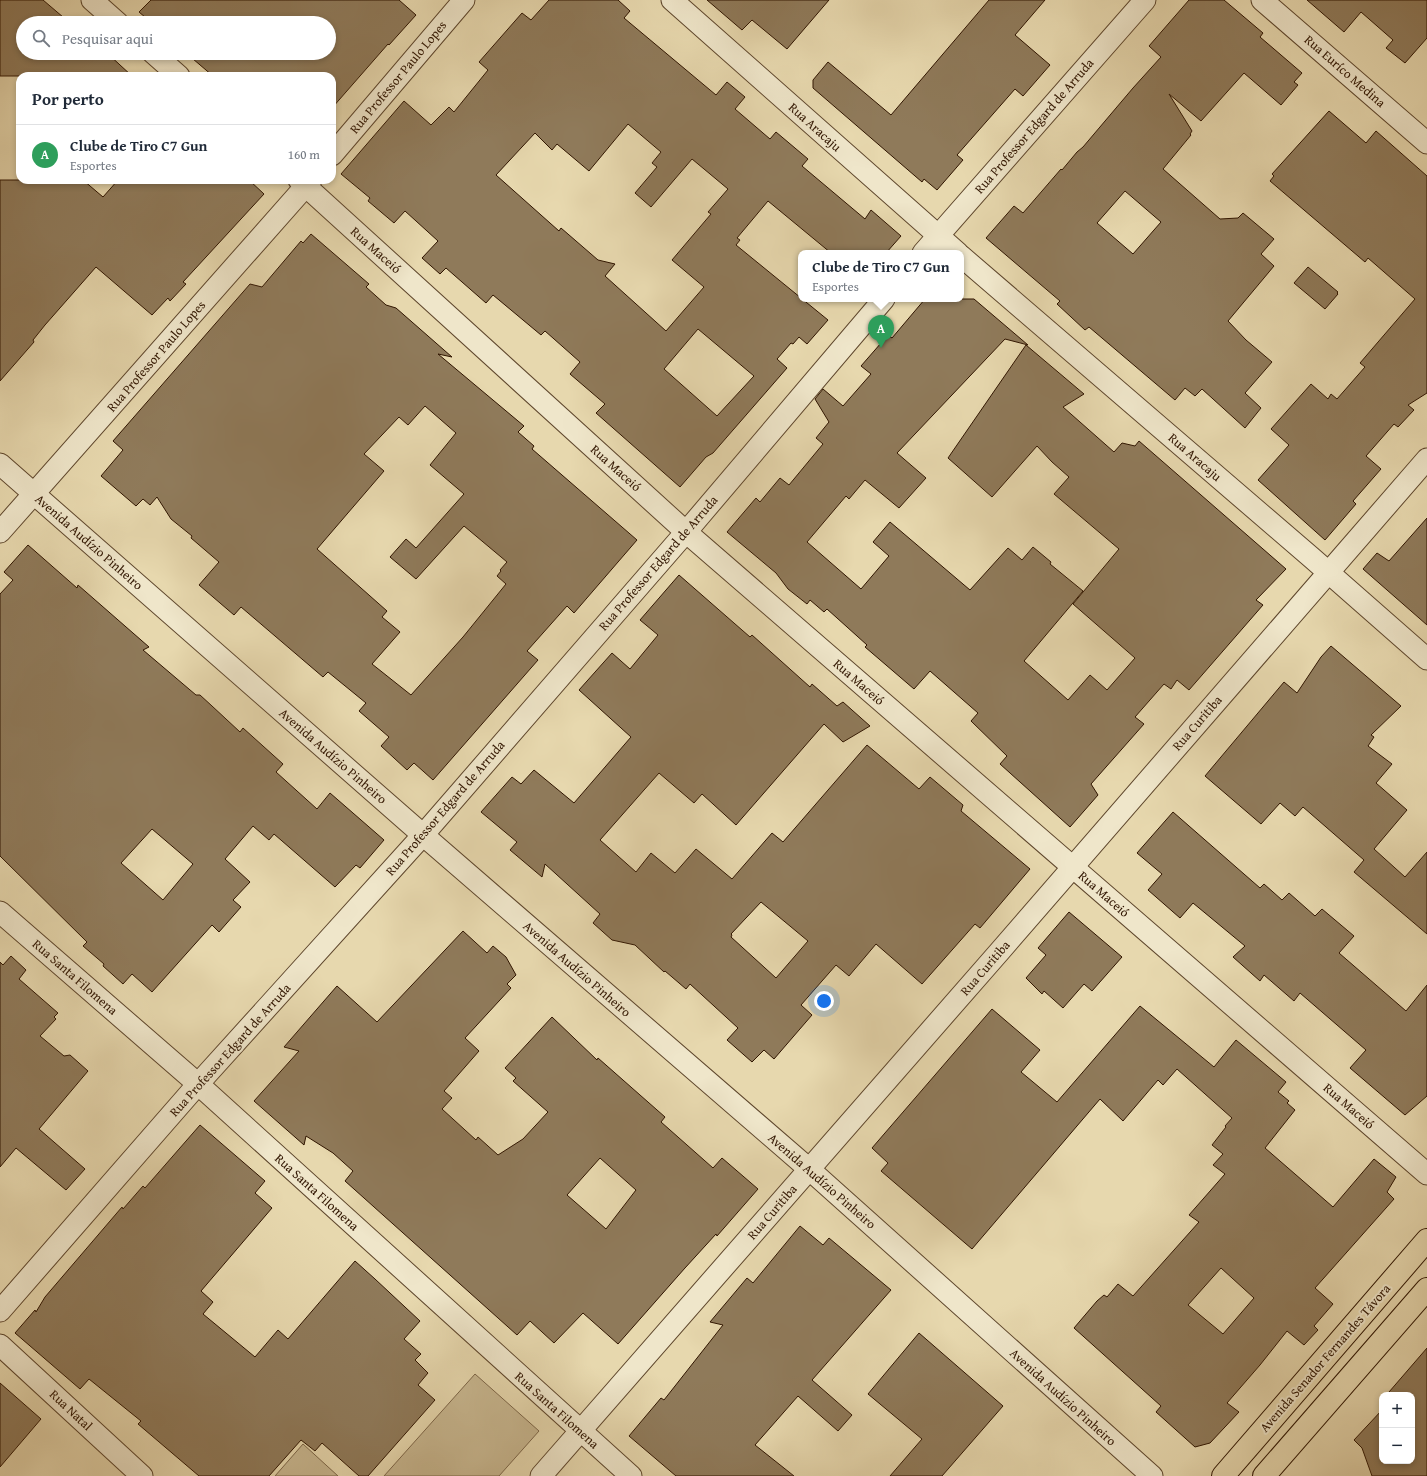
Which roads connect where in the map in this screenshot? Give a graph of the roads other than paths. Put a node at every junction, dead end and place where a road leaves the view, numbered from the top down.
1 (92, 0) edge
2 (464, 0) edge
3 (672, 0) edge
4 (1145, 0) edge
5 (1262, 0) edge
6 (110, 16) edge
7 (161, 60) edge
8 (174, 72) edge
9 (1427, 143) edge
10 (336, 150) edge
11 (303, 184) edge
12 (307, 184) edge
13 (938, 236) junction
14 (926, 250) edge
15 (954, 250) edge
16 (964, 259) edge
17 (881, 302) edge
18 (1427, 458) edge
19 (0, 464) edge
20 (34, 494) junction
21 (0, 532) edge
22 (686, 532) junction
23 (1328, 572) junction
24 (1427, 660) edge
25 (423, 835) junction
26 (1073, 867) junction
27 (0, 912) edge
28 (198, 1084) junction
29 (809, 1169) junction
30 (1427, 1174) edge
31 (1427, 1240) edge
32 (1427, 1289) edge
33 (0, 1311) edge
34 (0, 1345) edge
35 (580, 1431) junction
36 (142, 1476) edge
37 (541, 1476) edge
38 (631, 1476) edge
39 (1152, 1476) edge
40 (1223, 1476) edge
41 (1264, 1476) edge

1 - 6 street
2 - 10 street, Rua Professor Paulo Lopes
3 - 13 street, Rua Aracaju
4 - 13 street, Rua Professor Edgard de Arruda
5 - 9 street, Rua Euríco Medina
7 - 8 street
11 - 20 street, Rua Professor Paulo Lopes
12 - 22 street, Rua Maceió
13 - 14 street, Rua Professor Edgard de Arruda
13 - 15 street, Rua Aracaju
16 - 23 street, Rua Aracaju
17 - 22 street, Rua Professor Edgard de Arruda
18 - 23 street, Rua Curitiba
19 - 20 street, Avenida Audízio Pinheiro
20 - 21 street, Rua Professor Paulo Lopes
20 - 25 street, Avenida Audízio Pinheiro
22 - 25 street, Rua Professor Edgard de Arruda
22 - 26 street, Rua Maceió
23 - 24 street, Rua Aracaju
23 - 26 street, Rua Curitiba
25 - 28 street, Rua Professor Edgard de Arruda
25 - 29 street, Avenida Audízio Pinheiro
26 - 29 street, Rua Curitiba
26 - 30 street, Rua Maceió
27 - 28 street, Rua Santa Filomena
28 - 33 street, Rua Professor Edgard de Arruda
28 - 35 street, Rua Santa Filomena
29 - 35 street, Rua Curitiba
29 - 39 street, Avenida Audízio Pinheiro
31 - 40 main road, Avenida Senador Fernandes Távora
32 - 41 main road
34 - 36 street, Rua Natal
35 - 37 street, Rua Curitiba
35 - 38 street, Rua Santa Filomena

